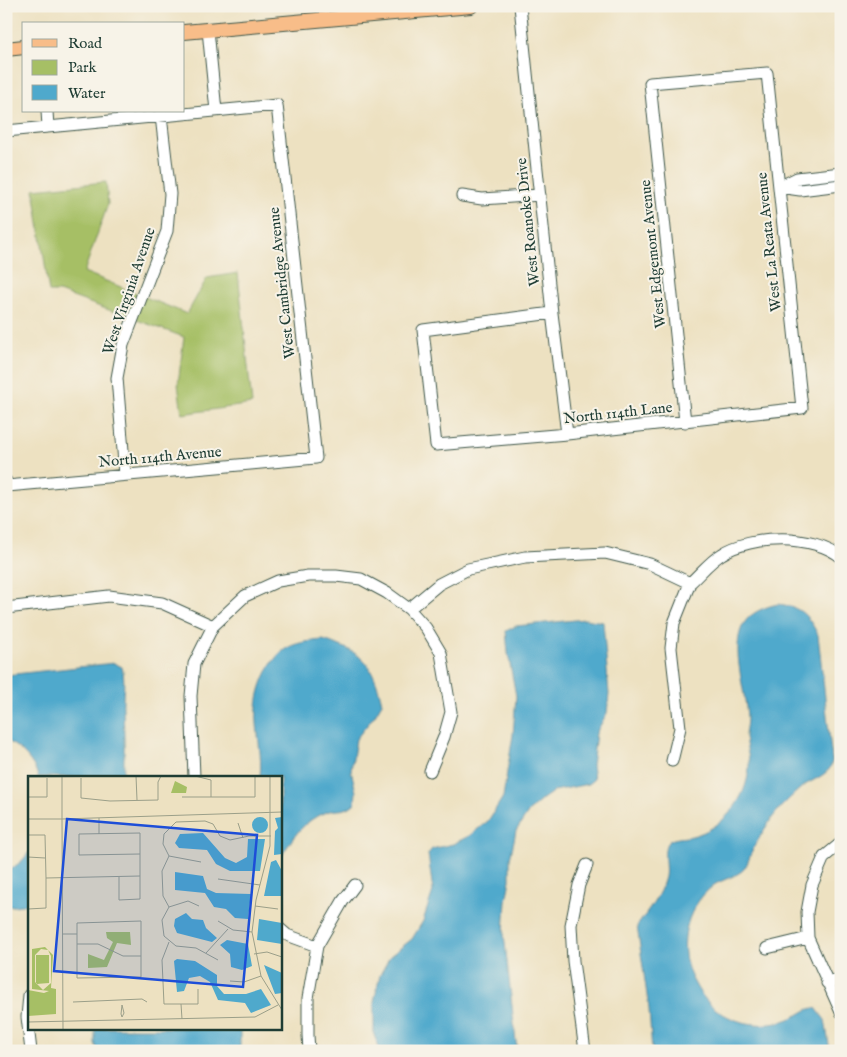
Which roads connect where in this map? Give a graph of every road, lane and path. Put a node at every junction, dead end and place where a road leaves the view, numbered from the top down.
1 (472, 6) edge
2 (520, 6) edge
3 (208, 30) junction
4 (185, 32) edge
5 (22, 47) edge
6 (6, 49) edge
7 (650, 83) joint
8 (216, 111) junction
9 (47, 112) edge
10 (161, 116) junction
11 (48, 127) junction
12 (6, 131) edge
13 (841, 173) edge
14 (841, 185) edge
15 (779, 187) junction
16 (540, 195) junction
17 (462, 196) dead end
18 (552, 313) junction
19 (802, 408) joint
20 (685, 422) junction
21 (567, 434) junction
22 (316, 458) joint
23 (125, 475) junction
24 (6, 481) edge
25 (7, 486) edge
26 (839, 555) edge
27 (690, 584) junction
28 (6, 608) edge
29 (409, 609) junction
30 (213, 626) junction
31 (672, 760) dead end
32 (430, 771) dead end
33 (194, 776) edge
34 (841, 843) edge
35 (587, 865) dead end
36 (355, 885) dead end
37 (281, 931) edge
38 (808, 938) junction
39 (317, 946) junction
40 (766, 948) dead end
41 (841, 978) edge
42 (827, 983) junction
43 (28, 1006) edge
44 (841, 1012) edge
45 (28, 1025) edge
46 (29, 1030) edge
47 (31, 1051) edge
48 (310, 1051) edge
49 (585, 1051) edge

1 - 3 main road
2 - 16 street, West Roanoke Drive
3 - 4 main road
3 - 8 street
5 - 6 main road
7 - 15 street, West La Reata Avenue
7 - 20 street, West Edgemont Avenue
8 - 10 street
8 - 22 street, West Cambridge Avenue
9 - 11 street
10 - 11 street
10 - 23 street, West Virginia Avenue
11 - 12 street
13 - 15 street
14 - 15 street
15 - 19 street, West La Reata Avenue
16 - 17 street
16 - 18 street, West Roanoke Drive
18 - 21 street, West Roanoke Drive
18 - 21 street, North 114th Lane
19 - 20 street, North 114th Lane
20 - 21 street, North 114th Lane
22 - 23 street, North 114th Avenue
23 - 25 street, North 114th Avenue
24 - 25 street
26 - 27 street
27 - 29 street
27 - 31 street
28 - 30 street
29 - 30 street
29 - 32 street
30 - 33 street
34 - 38 street
35 - 49 street
36 - 39 street
37 - 39 street
38 - 40 street
38 - 42 street
39 - 48 street
41 - 42 street
42 - 44 street
43 - 45 street
46 - 47 street

